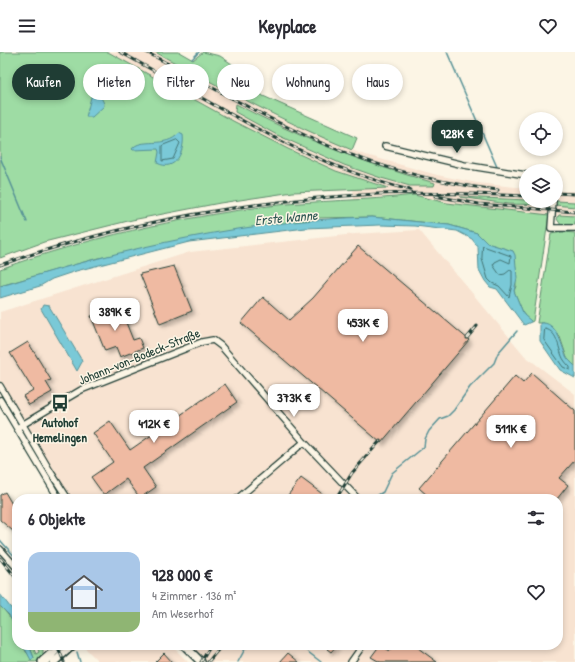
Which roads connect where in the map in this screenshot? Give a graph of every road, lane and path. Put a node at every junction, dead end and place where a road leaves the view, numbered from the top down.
1 (385, 146) dead end
2 (519, 174) edge
3 (552, 208) edge
4 (575, 228) edge
5 (0, 386) edge
6 (0, 400) edge
7 (23, 424) junction
8 (16, 428) junction
9 (304, 442) junction
10 (56, 494) edge
11 (65, 494) edge
12 (243, 494) edge
13 (353, 494) edge
14 (0, 549) edge
15 (12, 562) edge
16 (59, 650) edge
17 (66, 650) edge
18 (189, 650) edge
19 (359, 650) edge
20 (53, 660) edge
21 (43, 662) edge
22 (201, 662) edge
23 (351, 662) edge

1 - 2 street
3 - 4 street
5 - 7 street
6 - 8 street
7 - 8 street, Johann-von-Bodeck-Straße
7 - 9 street, Johann-von-Bodeck-Straße
7 - 11 street
8 - 10 street
9 - 12 street
9 - 13 street
14 - 15 street
16 - 20 street
17 - 20 street
18 - 22 street
19 - 23 street
20 - 21 highway

